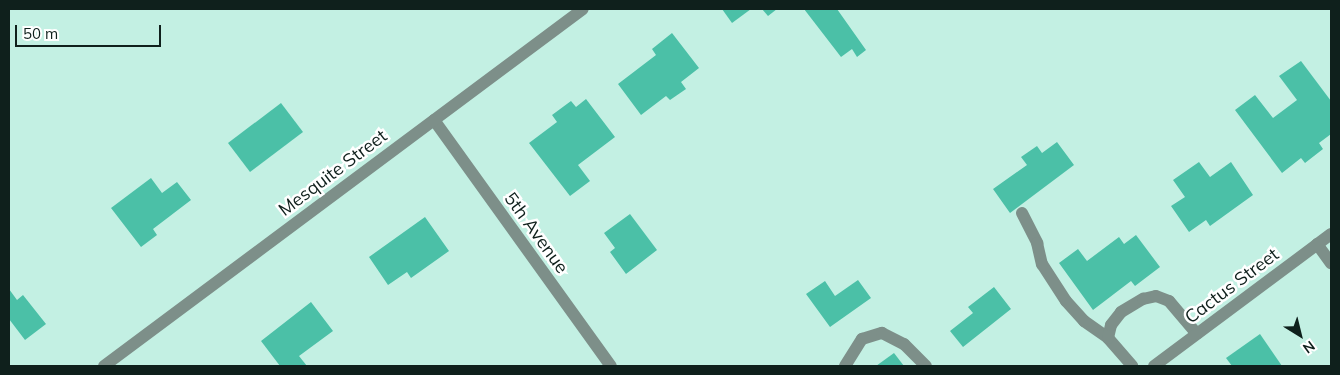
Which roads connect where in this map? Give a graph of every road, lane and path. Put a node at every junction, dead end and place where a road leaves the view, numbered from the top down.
1 (583, 9) edge
2 (434, 120) junction
3 (1022, 213) dead end
4 (1331, 234) edge
5 (1317, 244) junction
6 (1331, 264) edge
7 (1197, 334) junction
8 (1108, 338) junction
9 (104, 366) edge
10 (611, 366) edge
11 (845, 366) edge
12 (926, 366) edge
13 (1132, 366) edge
14 (1154, 366) edge

1 - 2 street, Mesquite Street
2 - 9 street, Mesquite Street
2 - 10 street, 5th Avenue
3 - 8 street
4 - 5 street, Cactus Street
5 - 6 street
5 - 7 street, Cactus Street
7 - 8 street
7 - 14 street, Cactus Street
8 - 13 street
11 - 12 street

